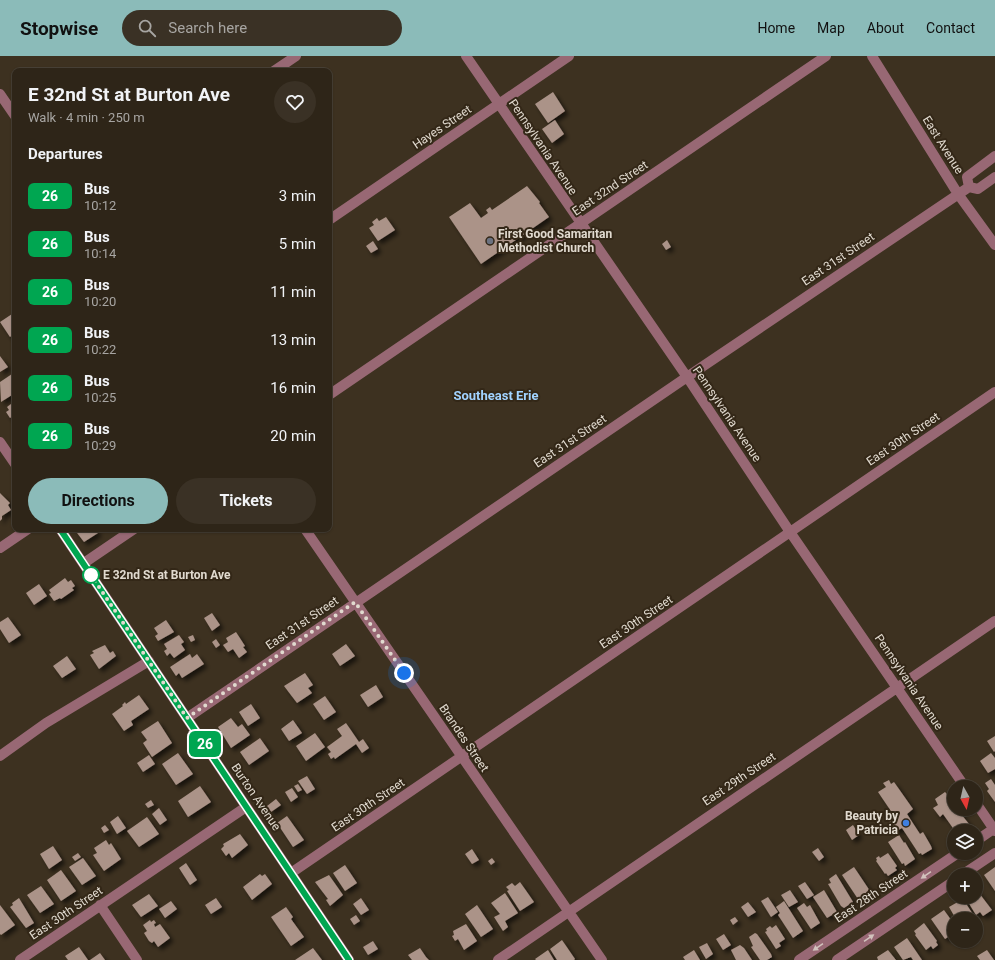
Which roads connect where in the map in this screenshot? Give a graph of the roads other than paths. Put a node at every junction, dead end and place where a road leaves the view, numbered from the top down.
1 (296, 56) edge
2 (466, 56) edge
3 (570, 56) edge
4 (826, 56) edge
5 (872, 56) edge
6 (278, 68) edge
7 (0, 94) edge
8 (498, 104) junction
9 (12, 112) edge
10 (995, 156) edge
11 (995, 177) edge
12 (969, 188) junction
13 (958, 194) junction
14 (332, 218) edge
15 (581, 224) junction
16 (995, 245) edge
17 (687, 377) junction
18 (995, 392) edge
19 (332, 393) edge
20 (0, 442) edge
21 (12, 460) edge
22 (24, 532) edge
23 (62, 532) edge
24 (130, 532) edge
25 (307, 532) edge
26 (790, 532) junction
27 (0, 548) edge
28 (84, 564) junction
29 (355, 602) junction
30 (995, 620) edge
31 (149, 661) junction
32 (897, 688) junction
33 (187, 718) junction
34 (0, 756) edge
35 (461, 757) junction
36 (960, 780) edge
37 (246, 806) junction
38 (983, 813) edge
39 (995, 829) edge
40 (983, 837) edge
41 (995, 853) edge
42 (948, 860) edge
43 (972, 868) edge
44 (291, 873) junction
45 (947, 886) edge
46 (100, 905) junction
47 (568, 911) junction
48 (20, 960) edge
49 (137, 960) edge
50 (349, 960) edge
51 (498, 960) edge
52 (602, 960) edge
53 (799, 960) edge
54 (837, 960) edge

1 - 6 street
2 - 8 street, Pennsylvania Avenue
3 - 8 street, Hayes Street
4 - 15 street, East 32nd Street
5 - 13 street, East Avenue
7 - 9 street
8 - 14 street, Hayes Street
8 - 15 street, Pennsylvania Avenue
10 - 12 street
11 - 12 street, East 31st Street
12 - 13 street, East 31st Street
13 - 16 street, East Avenue
13 - 17 street, East 31st Street
15 - 17 street, Pennsylvania Avenue
15 - 19 street, East 32nd Street
17 - 26 street, Pennsylvania Avenue
17 - 29 street, East 31st Street
18 - 26 street, East 30th Street
20 - 21 street
22 - 27 street
23 - 28 street, Burton Avenue
24 - 28 street
25 - 29 street, Brandes Street
26 - 32 street, Pennsylvania Avenue
26 - 35 street, East 30th Street
28 - 31 street, Burton Avenue
29 - 33 street, East 31st Street
29 - 35 street, Brandes Street
30 - 32 street, East 29th Street
31 - 33 street, Burton Avenue
31 - 34 street
32 - 36 street, Pennsylvania Avenue
32 - 47 street, East 29th Street
33 - 37 street, Burton Avenue
35 - 44 street, East 30th Street
35 - 47 street, Brandes Street
37 - 44 street, Burton Avenue
37 - 46 street, East 30th Street
38 - 39 street
39 - 40 street
41 - 43 street
42 -> 53 street, East 28th Street
44 - 50 street, Burton Avenue
54 -> 45 street
46 - 48 street, East 30th Street
46 - 49 street
47 - 51 street, East 29th Street
47 - 52 street, Brandes Street

